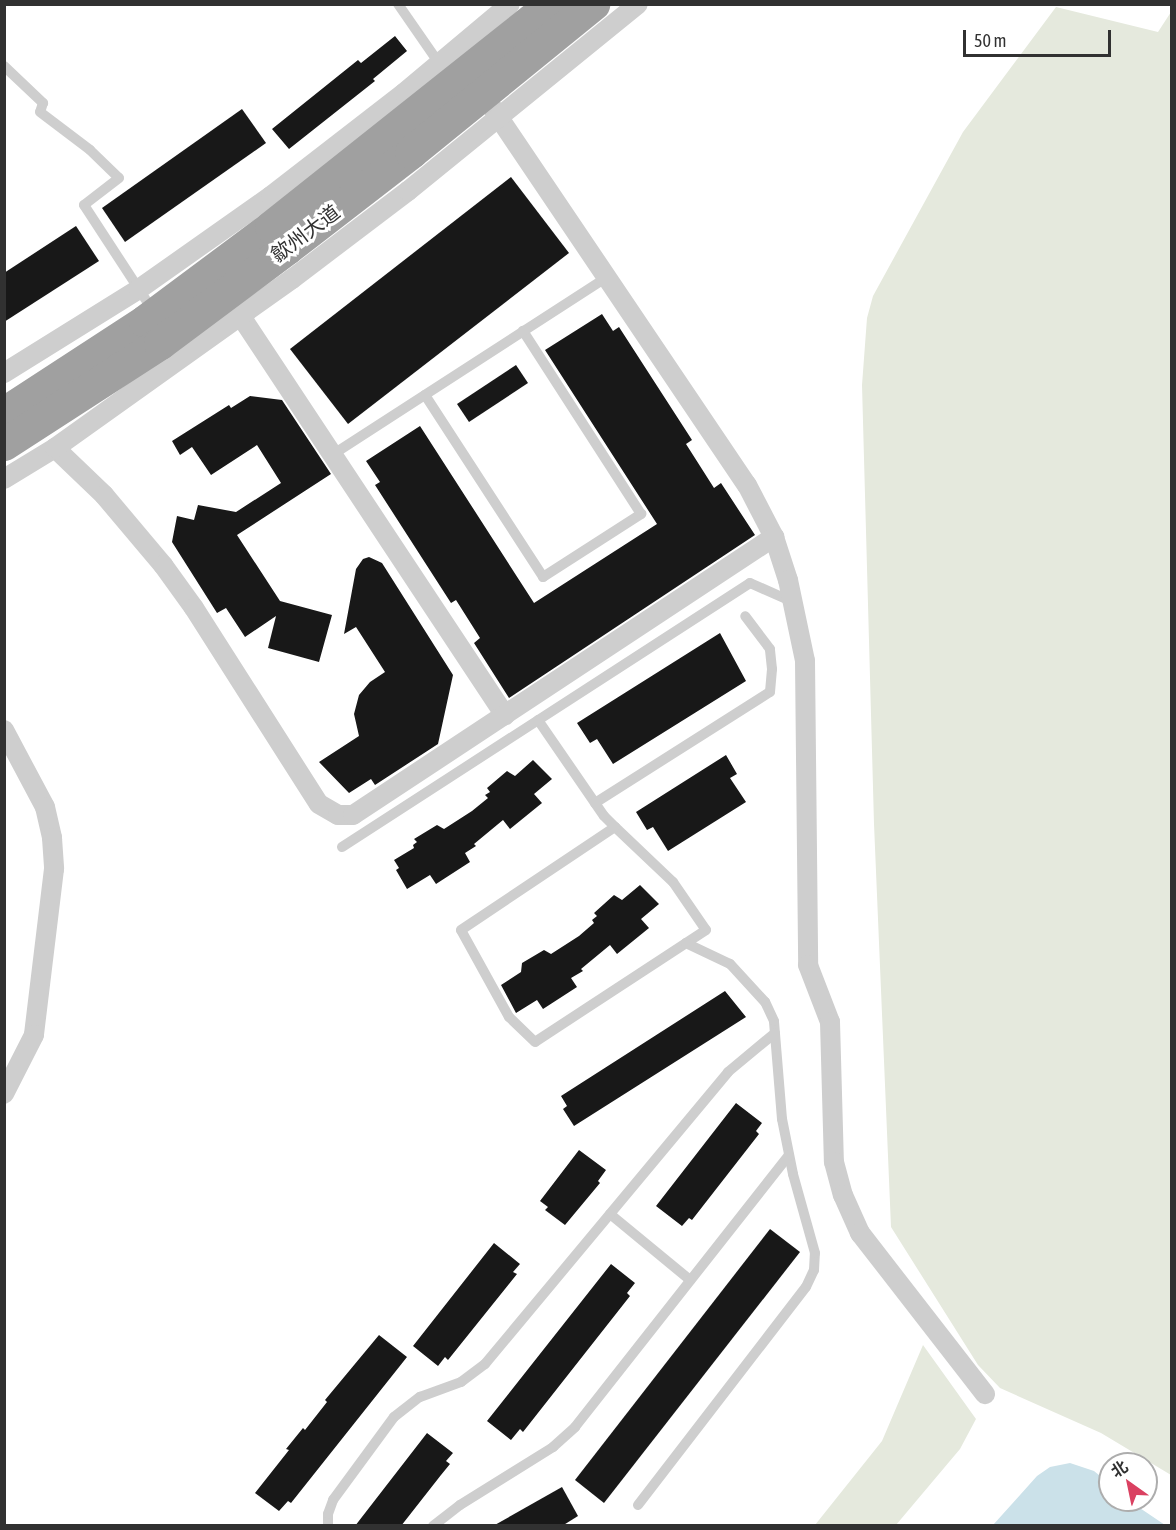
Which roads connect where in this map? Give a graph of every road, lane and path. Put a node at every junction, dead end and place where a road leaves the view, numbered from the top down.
1 (398, 4) edge
2 (510, 4) edge
3 (551, 4) edge
4 (593, 4) edge
5 (638, 4) edge
6 (4, 66) edge
7 (469, 90) junction
8 (607, 277) junction
9 (147, 301) junction
10 (233, 305) junction
11 (523, 331) junction
12 (4, 373) edge
13 (424, 395) junction
14 (4, 413) edge
15 (4, 444) edge
16 (56, 448) junction
17 (332, 455) junction
18 (4, 479) edge
19 (774, 537) junction
20 (793, 602) junction
21 (745, 615) dead end
22 (504, 715) junction
23 (538, 720) junction
24 (4, 730) edge
25 (595, 803) junction
26 (615, 826) junction
27 (342, 847) dead end
28 (686, 943) junction
29 (775, 1033) junction
30 (4, 1094) edge
31 (789, 1155) junction
32 (610, 1214) junction
33 (690, 1280) junction
34 (985, 1394) dead end
35 (638, 1505) dead end
36 (328, 1526) edge
37 (433, 1526) edge

1 - 7 lane
2 - 7 street
3 - 7 highway, 歙州大道
4 - 7 highway, 歙州大道
5 - 7 street
6 - 9 lane
7 - 8 street
7 - 9 highway, 歙州大道
7 - 10 highway, 歙州大道
8 - 11 lane
8 - 19 street
9 - 12 street
9 - 14 highway, 歙州大道
10 - 15 highway, 歙州大道
10 - 16 street
10 - 17 street
11 - 13 lane
11 - 13 lane
13 - 17 lane
16 - 18 street
16 - 22 street
17 - 22 street
19 - 20 street
19 - 22 street
20 - 23 lane
20 - 34 street
21 - 25 lane
23 - 25 lane
23 - 27 lane
24 - 30 street
25 - 26 lane
26 - 28 lane
26 - 28 lane
28 - 29 lane
29 - 31 lane
29 - 32 lane
31 - 33 lane
31 - 35 lane
32 - 33 lane
32 - 36 lane
33 - 37 lane

